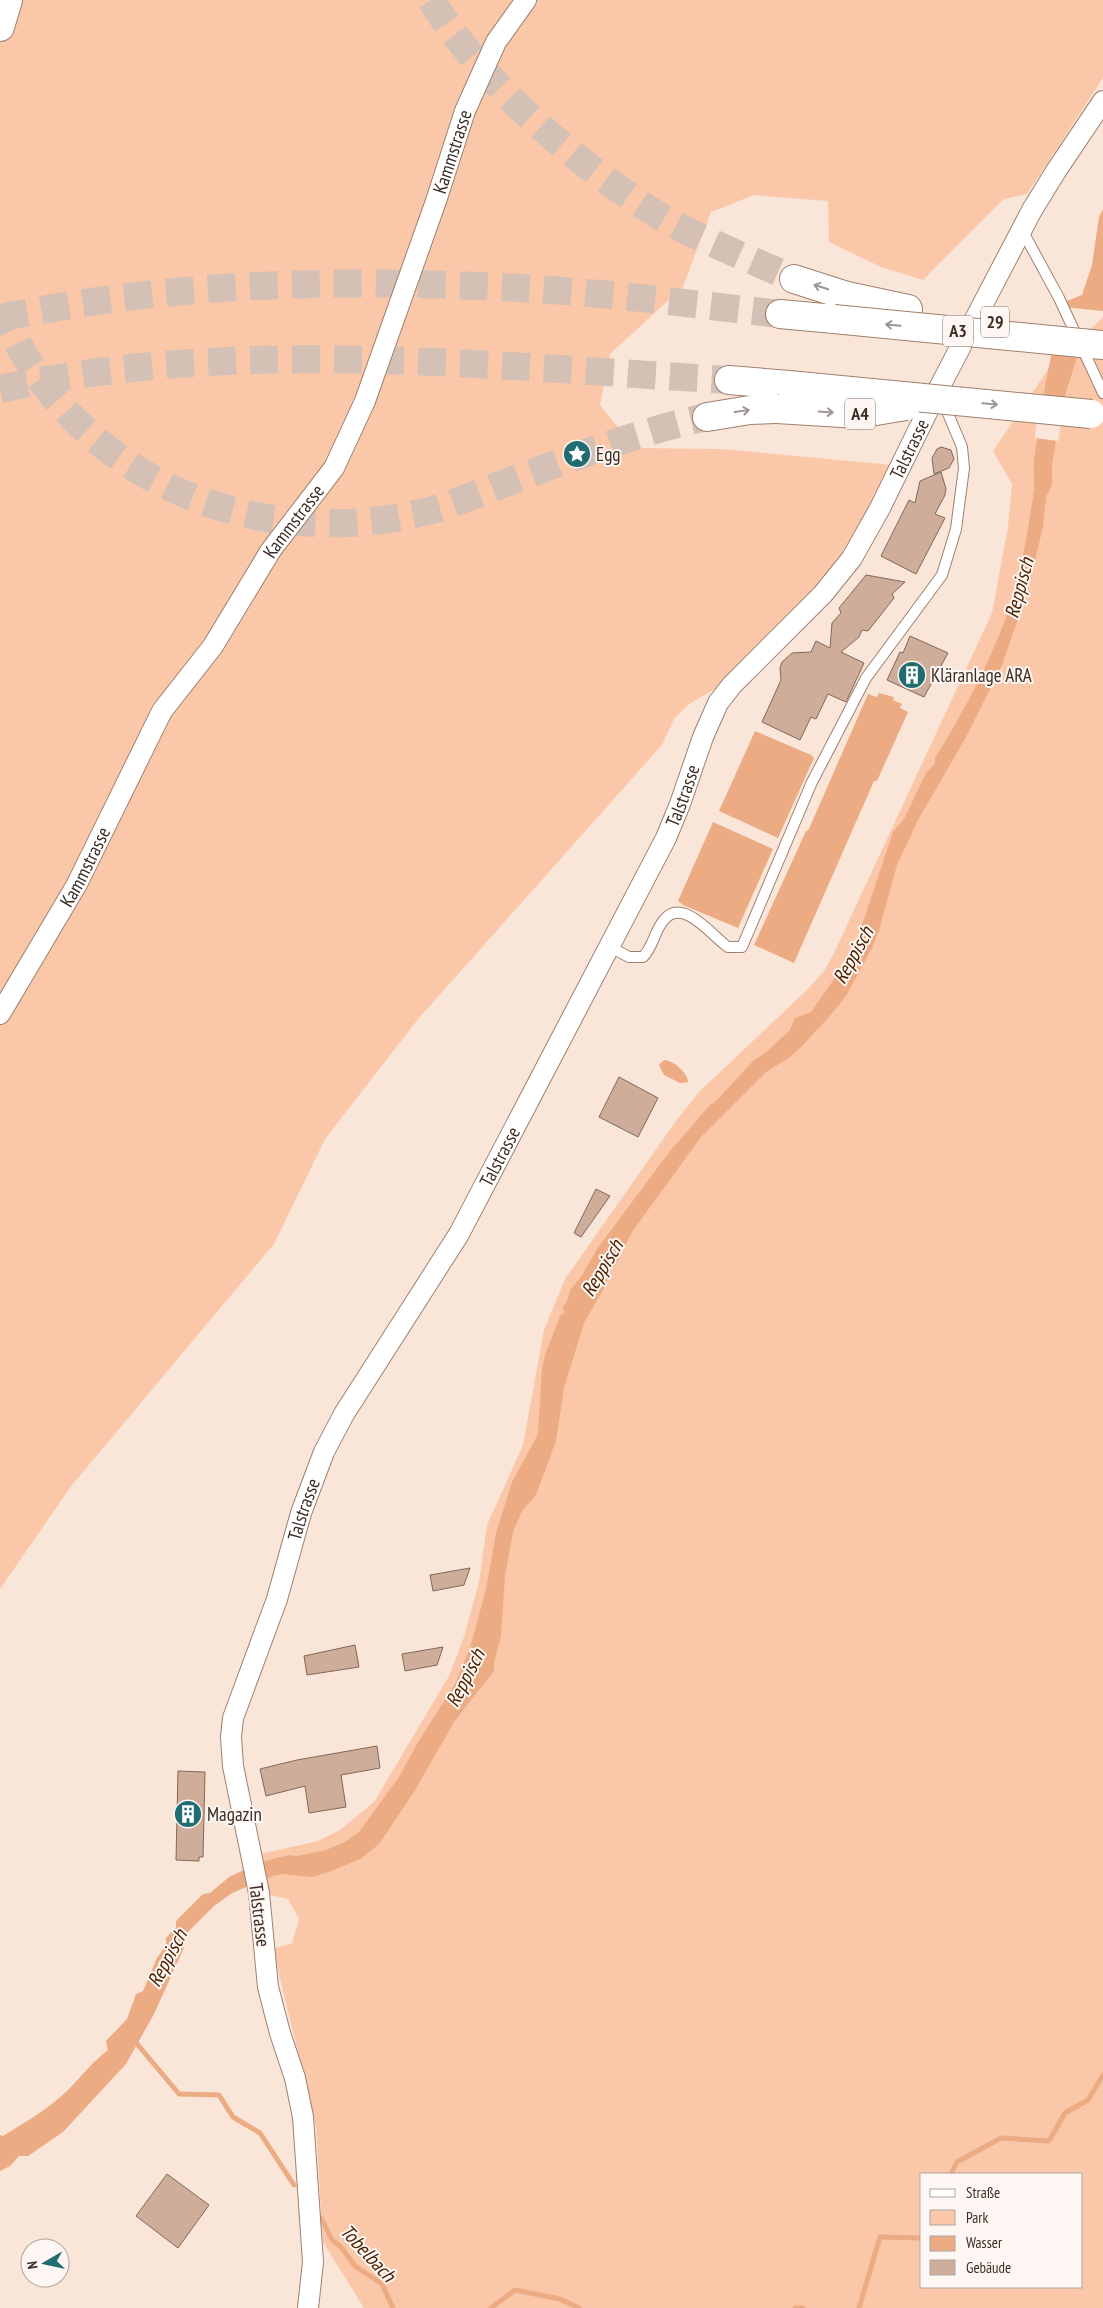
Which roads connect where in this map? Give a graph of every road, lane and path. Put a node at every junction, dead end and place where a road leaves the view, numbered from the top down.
1 (8, 0) edge
2 (526, 0) edge
3 (0, 27) edge
4 (1103, 101) edge
5 (1022, 230) junction
6 (794, 279) tunnel mouth
7 (780, 314) tunnel mouth
8 (1089, 346) edge
9 (729, 380) tunnel mouth
10 (1103, 393) edge
11 (940, 395) junction
12 (1103, 415) edge
13 (707, 417) tunnel mouth
14 (610, 947) junction
15 (0, 1014) edge
16 (308, 2308) edge

1 - 3 highway
2 - 15 street, Kammstrasse
4 - 5 street, Talstrasse
5 - 8 lane
5 - 11 street, Talstrasse
8 -> 6 highway, 29, bridge
8 -> 7 highway, A3, bridge
8 - 10 lane
9 - 11 highway, bridge
11 -> 12 highway, bridge
13 -> 11 highway, A4, bridge
11 - 14 street, Talstrasse
11 - 14 lane
14 - 16 street, Talstrasse

